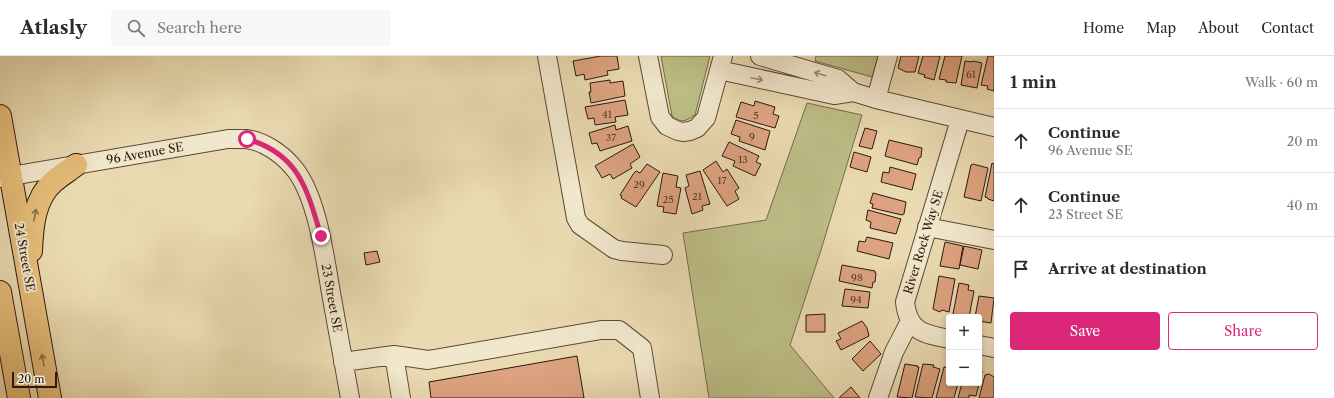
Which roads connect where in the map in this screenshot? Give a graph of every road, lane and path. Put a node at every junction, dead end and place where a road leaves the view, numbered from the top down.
1 (547, 56) edge
2 (648, 56) edge
3 (760, 56) edge
4 (888, 56) edge
5 (721, 63) edge
6 (853, 92) junction
7 (876, 99) junction
8 (0, 116) edge
9 (960, 120) junction
10 (994, 127) edge
11 (285, 159) joint
12 (76, 165) junction
13 (5, 178) edge
14 (927, 227) junction
15 (994, 240) edge
16 (663, 255) dead end
17 (30, 282) junction
18 (0, 292) edge
19 (910, 322) junction
20 (946, 339) edge
21 (982, 346) edge
22 (994, 348) edge
23 (394, 355) junction
24 (344, 362) junction
25 (19, 398) edge
26 (50, 398) edge
27 (350, 398) edge
28 (401, 398) edge
29 (650, 398) edge
30 (878, 398) edge

1 - 16 street
2 - 5 street
6 -> 3 street
4 - 7 street
5 -> 6 street
6 - 7 street
7 - 9 street
8 - 13 main road, 24 Street SE
9 - 10 street
9 - 14 street, River Rock Way SE
11 - 12 street, 96 Avenue SE
11 - 24 street, 23 Street SE
12 - 13 street, 96 Avenue SE
17 -> 12 main road
13 - 17 main road, 24 Street SE
14 - 15 street
14 - 19 street, River Rock Way SE
26 -> 17 main road, 24 Street SE
18 - 25 main road
19 - 20 street
19 - 30 street
21 - 22 street
23 - 24 street
23 - 28 street
23 - 29 street
24 - 27 street, 23 Street SE

